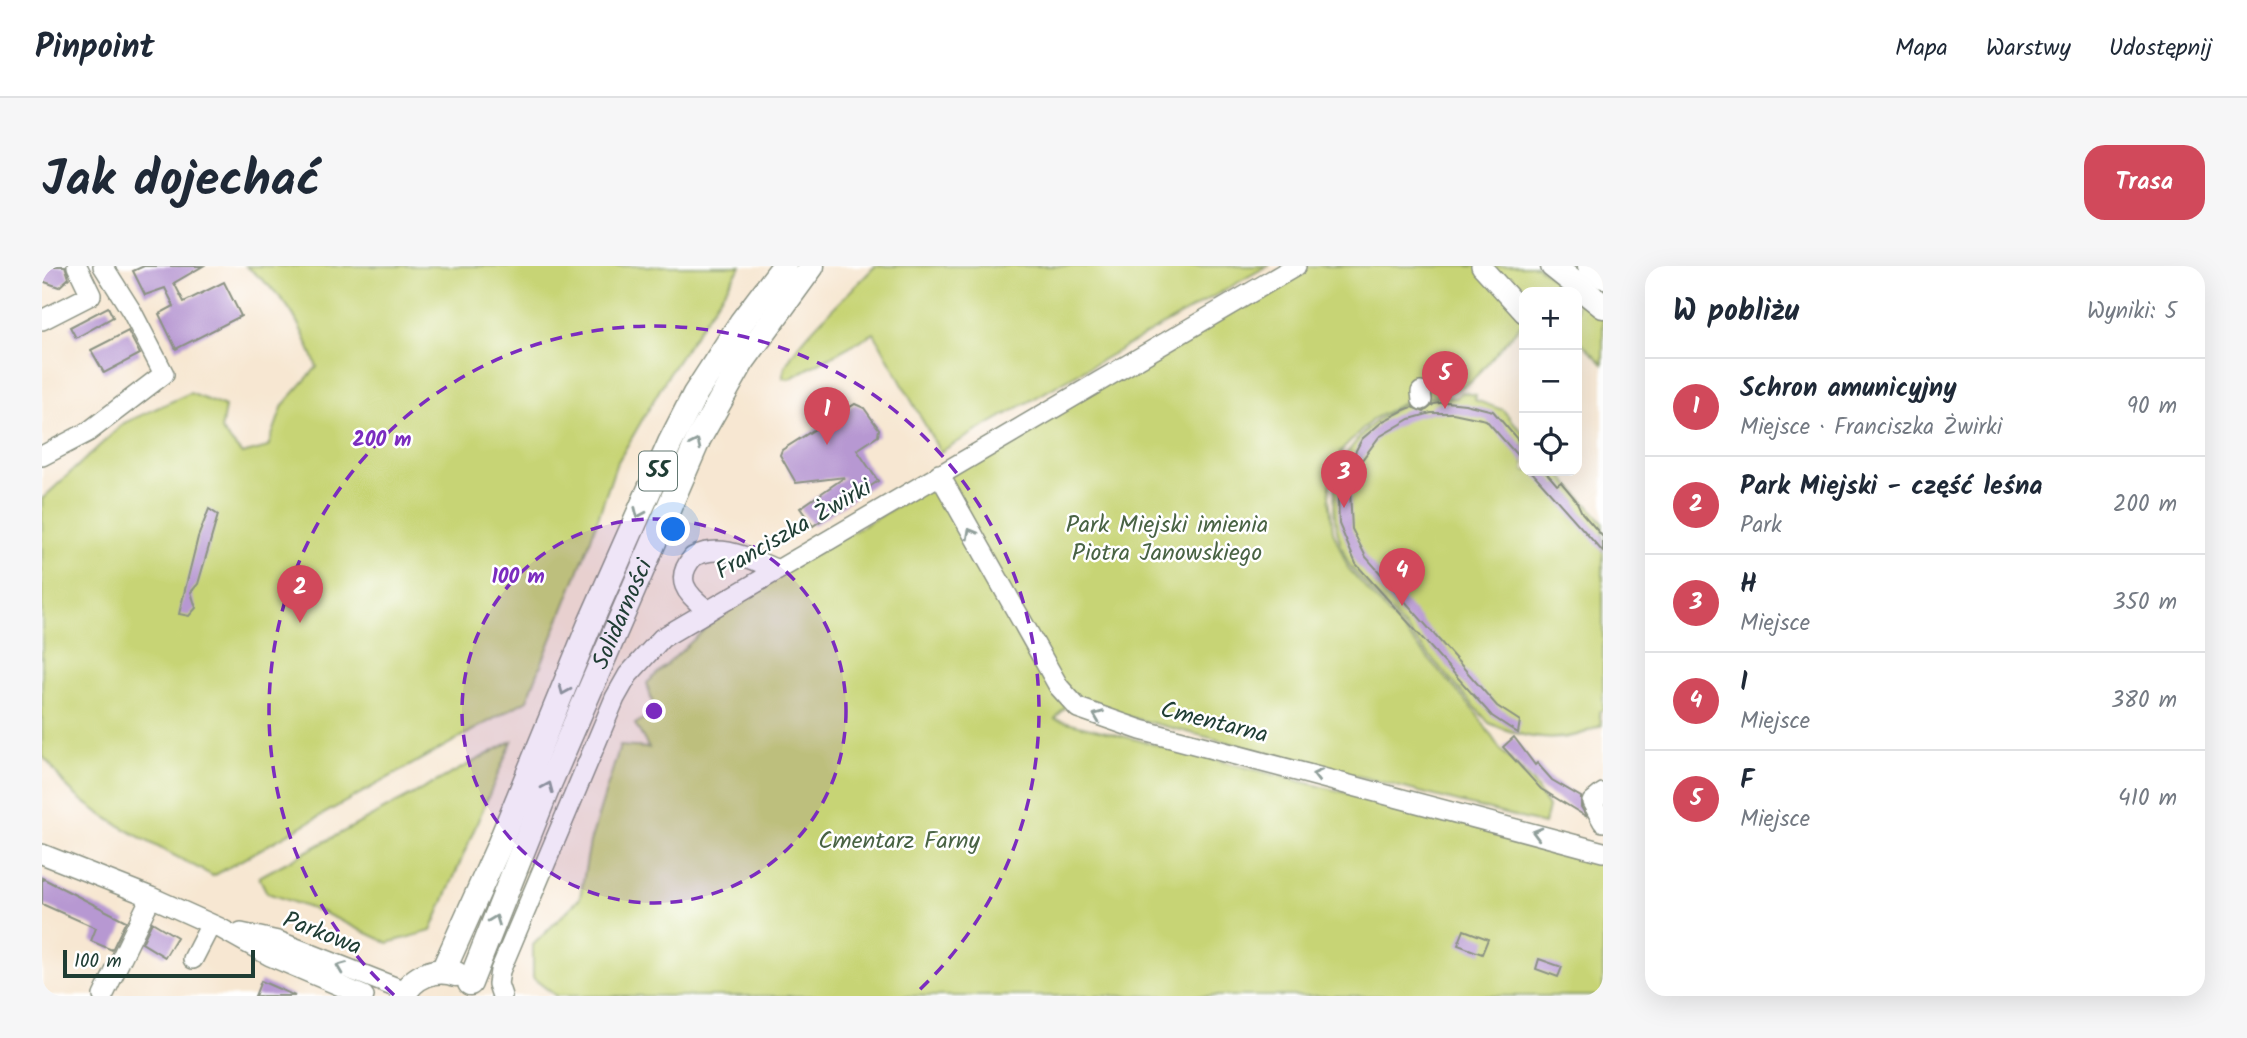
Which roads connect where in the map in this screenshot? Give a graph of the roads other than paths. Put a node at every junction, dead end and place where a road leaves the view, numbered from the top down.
1 (77, 266) edge
2 (103, 266) edge
3 (773, 266) edge
4 (784, 266) edge
5 (812, 266) edge
6 (827, 266) edge
7 (1296, 266) edge
8 (1481, 266) edge
9 (1553, 266) edge
10 (1590, 266) edge
11 (1603, 276) edge
12 (1603, 306) edge
13 (1519, 308) edge
14 (42, 320) edge
15 (769, 322) junction
16 (741, 323) junction
17 (42, 456) edge
18 (939, 474) junction
19 (776, 569) junction
20 (706, 609) junction
21 (1603, 793) edge
22 (1603, 822) edge
23 (1603, 852) edge
24 (42, 854) edge
25 (151, 897) junction
26 (216, 926) junction
27 (193, 959) dead end
28 (443, 971) junction
29 (474, 989) edge
30 (404, 994) edge
31 (103, 996) edge
32 (364, 996) edge
33 (502, 996) edge

1 - 14 street
2 - 17 street
3 - 16 main road
4 - 16 main road, Solidarności / 55
5 - 15 main road, Solidarności / 55
6 - 15 main road
7 - 18 street, Franciszka Żwirki
8 - 13 street
9 - 12 main road
10 - 11 main road
29 -> 15 main road, Solidarności / 55
16 -> 28 main road, Solidarności / 55
18 - 19 street, Franciszka Żwirki
23 -> 18 street, Cmentarna
19 - 20 street, Franciszka Żwirki
19 - 20 street
20 - 33 street, Franciszka Żwirki
21 - 22 street
24 - 25 street, Parkowa
25 - 26 street, Parkowa
25 - 31 street
26 - 27 street
30 -> 26 street, Parkowa
26 - 32 street, Parkowa
28 - 29 main road, 55
28 - 30 main road

